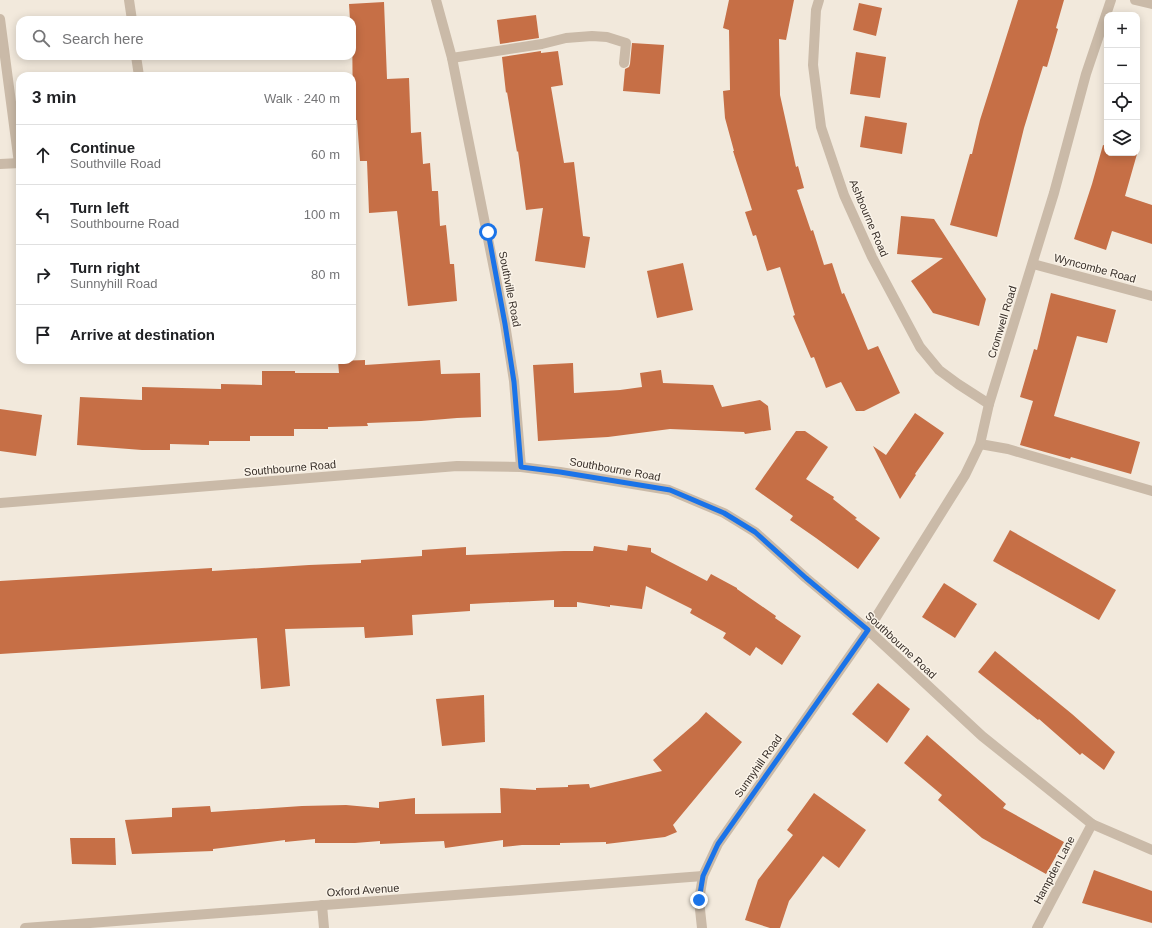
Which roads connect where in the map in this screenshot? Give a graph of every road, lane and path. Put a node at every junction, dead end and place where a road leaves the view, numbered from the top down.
1 (129, 0) edge
2 (436, 0) edge
3 (818, 0) edge
4 (1111, 0) edge
5 (1135, 0) edge
6 (1152, 4) edge
7 (131, 16) edge
8 (0, 20) edge
9 (452, 58) junction
10 (137, 60) edge
11 (624, 63) dead end
12 (138, 72) edge
13 (16, 134) edge
14 (16, 163) edge
15 (0, 164) edge
16 (1033, 264) junction
17 (1152, 296) edge
18 (990, 404) junction
19 (980, 444) junction
20 (521, 467) junction
21 (1152, 491) edge
22 (0, 503) edge
23 (868, 630) junction
24 (1092, 824) junction
25 (1152, 850) edge
26 (703, 876) junction
27 (322, 905) junction
28 (25, 928) edge
29 (324, 928) edge
30 (702, 928) edge
31 (1037, 928) edge

1 - 7 street
2 - 9 street, Southville Road
3 - 18 street, Ashbourne Road
4 - 16 street, Cromwell Road
5 - 6 street
8 - 13 street
9 - 11 street
9 - 20 street, Southville Road
10 - 12 street
14 - 15 street
16 - 17 street, Wyncombe Road
16 - 18 street, Cromwell Road
18 - 19 street, Cromwell Road
19 - 21 street
19 - 23 street, Cromwell Road
20 - 22 street, Southbourne Road
20 - 23 street, Southbourne Road
23 - 24 street, Southbourne Road
23 - 26 street, Sunnyhill Road
24 - 25 street, Southbourne Road
24 - 31 street, Hampden Lane
26 - 27 street, Oxford Avenue
26 - 30 street, Sunnyhill Road
27 - 28 street, Oxford Avenue
27 - 29 street

